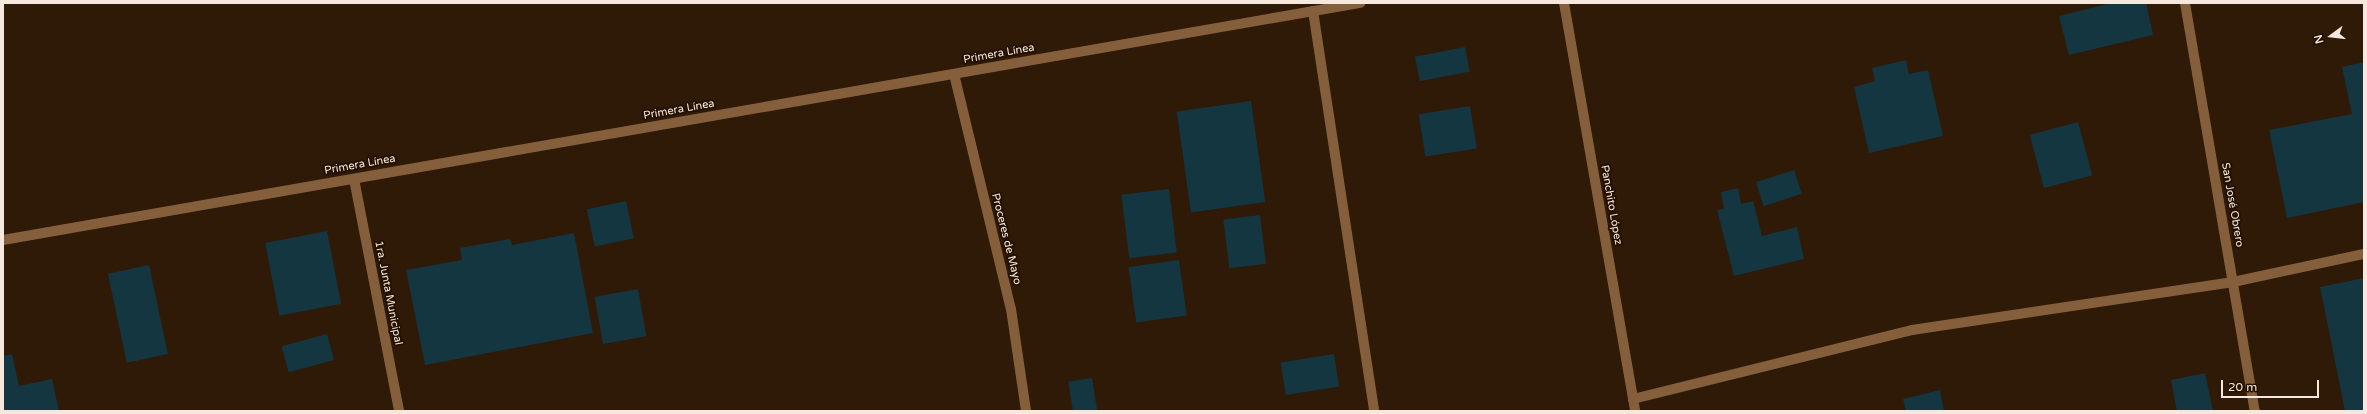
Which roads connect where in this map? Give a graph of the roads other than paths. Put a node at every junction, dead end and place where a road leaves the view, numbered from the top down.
1 (1360, 3) edge
2 (1564, 3) edge
3 (2184, 3) edge
4 (1313, 11) junction
5 (954, 74) junction
6 (354, 179) junction
7 (3, 240) edge
8 (2364, 254) edge
9 (2233, 282) junction
10 (1633, 399) junction
11 (400, 411) edge
12 (1026, 411) edge
13 (1374, 411) edge
14 (1635, 411) edge
15 (2255, 411) edge

1 - 4 street, Primera Línea
2 - 10 street, Panchito López
3 - 9 street, San José Obrero
4 - 5 street, Primera Línea
4 - 13 street
5 - 6 street, Primera Línea
5 - 12 street, Proceres de Mayo
6 - 7 street, Primera Línea
6 - 11 street, 1ra. Junta Municipal
8 - 9 street
9 - 10 street
9 - 15 street, San José Obrero
10 - 14 street, Panchito López

